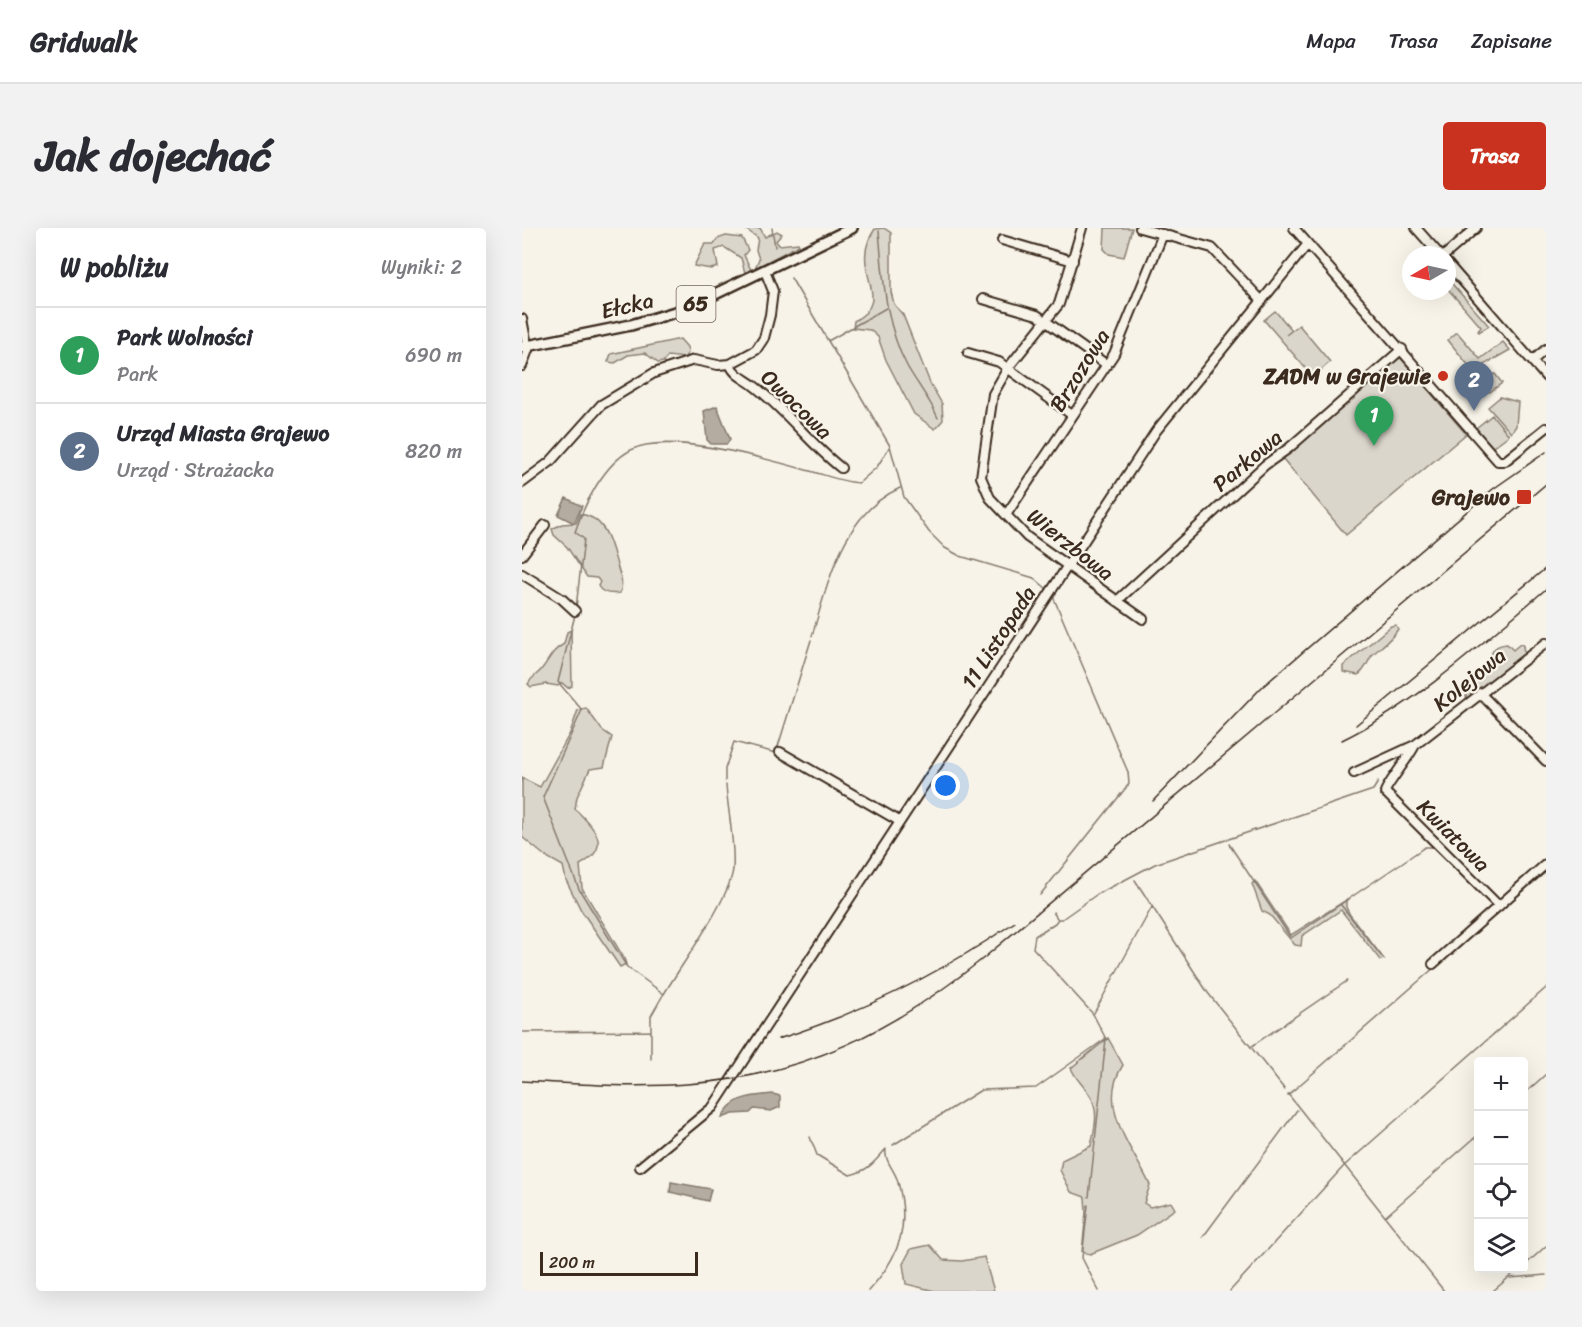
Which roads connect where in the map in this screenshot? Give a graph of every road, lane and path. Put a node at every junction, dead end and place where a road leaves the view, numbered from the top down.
1 (852, 228) edge
2 (1082, 228) edge
3 (1140, 228) edge
4 (1294, 228) edge
5 (1416, 228) edge
6 (1476, 228) edge
7 (1163, 234) junction
8 (1002, 240) dead end
9 (1307, 245) junction
10 (1432, 246) edge
11 (1455, 246) edge
12 (1073, 261) junction
13 (765, 271) junction
14 (1456, 273) edge
15 (983, 298) dead end
16 (1262, 301) junction
17 (522, 320) edge
18 (1047, 322) junction
19 (525, 347) edge
20 (1402, 349) junction
21 (1546, 349) edge
22 (968, 353) dead end
23 (1532, 362) junction
24 (730, 364) junction
25 (1107, 365) junction
26 (522, 366) edge
27 (1008, 368) junction
28 (1546, 378) edge
29 (1072, 415) junction
30 (1546, 428) edge
31 (841, 468) dead end
32 (522, 483) edge
33 (1006, 515) junction
34 (545, 525) dead end
35 (522, 555) edge
36 (1066, 566) junction
37 (522, 574) edge
38 (1117, 601) junction
39 (575, 611) dead end
40 (1143, 619) dead end
41 (1546, 643) edge
42 (1480, 693) junction
43 (1415, 745) junction
44 (780, 752) dead end
45 (1546, 761) edge
46 (1354, 773) dead end
47 (1385, 789) joint
48 (899, 820) junction
49 (1546, 864) edge
50 (1499, 906) junction
51 (1434, 964) dead end
52 (640, 1167) dead end

1 - 13 main road, Ełcka / 65
2 - 12 street, Wierzbowa
3 - 7 street
4 - 9 street
5 - 10 street
6 - 11 street
7 - 16 street
7 - 25 street, Brzozowa
8 - 12 street
9 - 16 street, 11 Listopada
9 - 20 street
12 - 18 street, Wierzbowa
13 - 19 main road, Ełcka / 65
13 - 24 street
14 - 23 street
15 - 18 street
16 - 36 street, 11 Listopada
17 - 19 street
18 - 25 street
18 - 27 street, Wierzbowa
19 - 26 street
20 - 30 street
20 - 38 street, Parkowa
21 - 23 street
22 - 27 street
23 - 28 street
24 - 31 street, Owocowa
24 - 32 street
25 - 29 street, Brzozowa
27 - 29 street
27 - 33 street, Wierzbowa
29 - 33 street, Brzozowa
33 - 36 street, Wierzbowa
34 - 35 street
36 - 38 street, Wierzbowa
36 - 48 street, 11 Listopada
37 - 39 street
38 - 40 street, Wierzbowa
41 - 42 street, Kolejowa
42 - 43 street, Kolejowa
42 - 45 street
43 - 46 street, Kolejowa
43 - 47 street, Kolejowa
44 - 48 street
47 - 50 street, Kwiatowa
48 - 52 street, 11 Listopada
49 - 50 street
50 - 51 street

